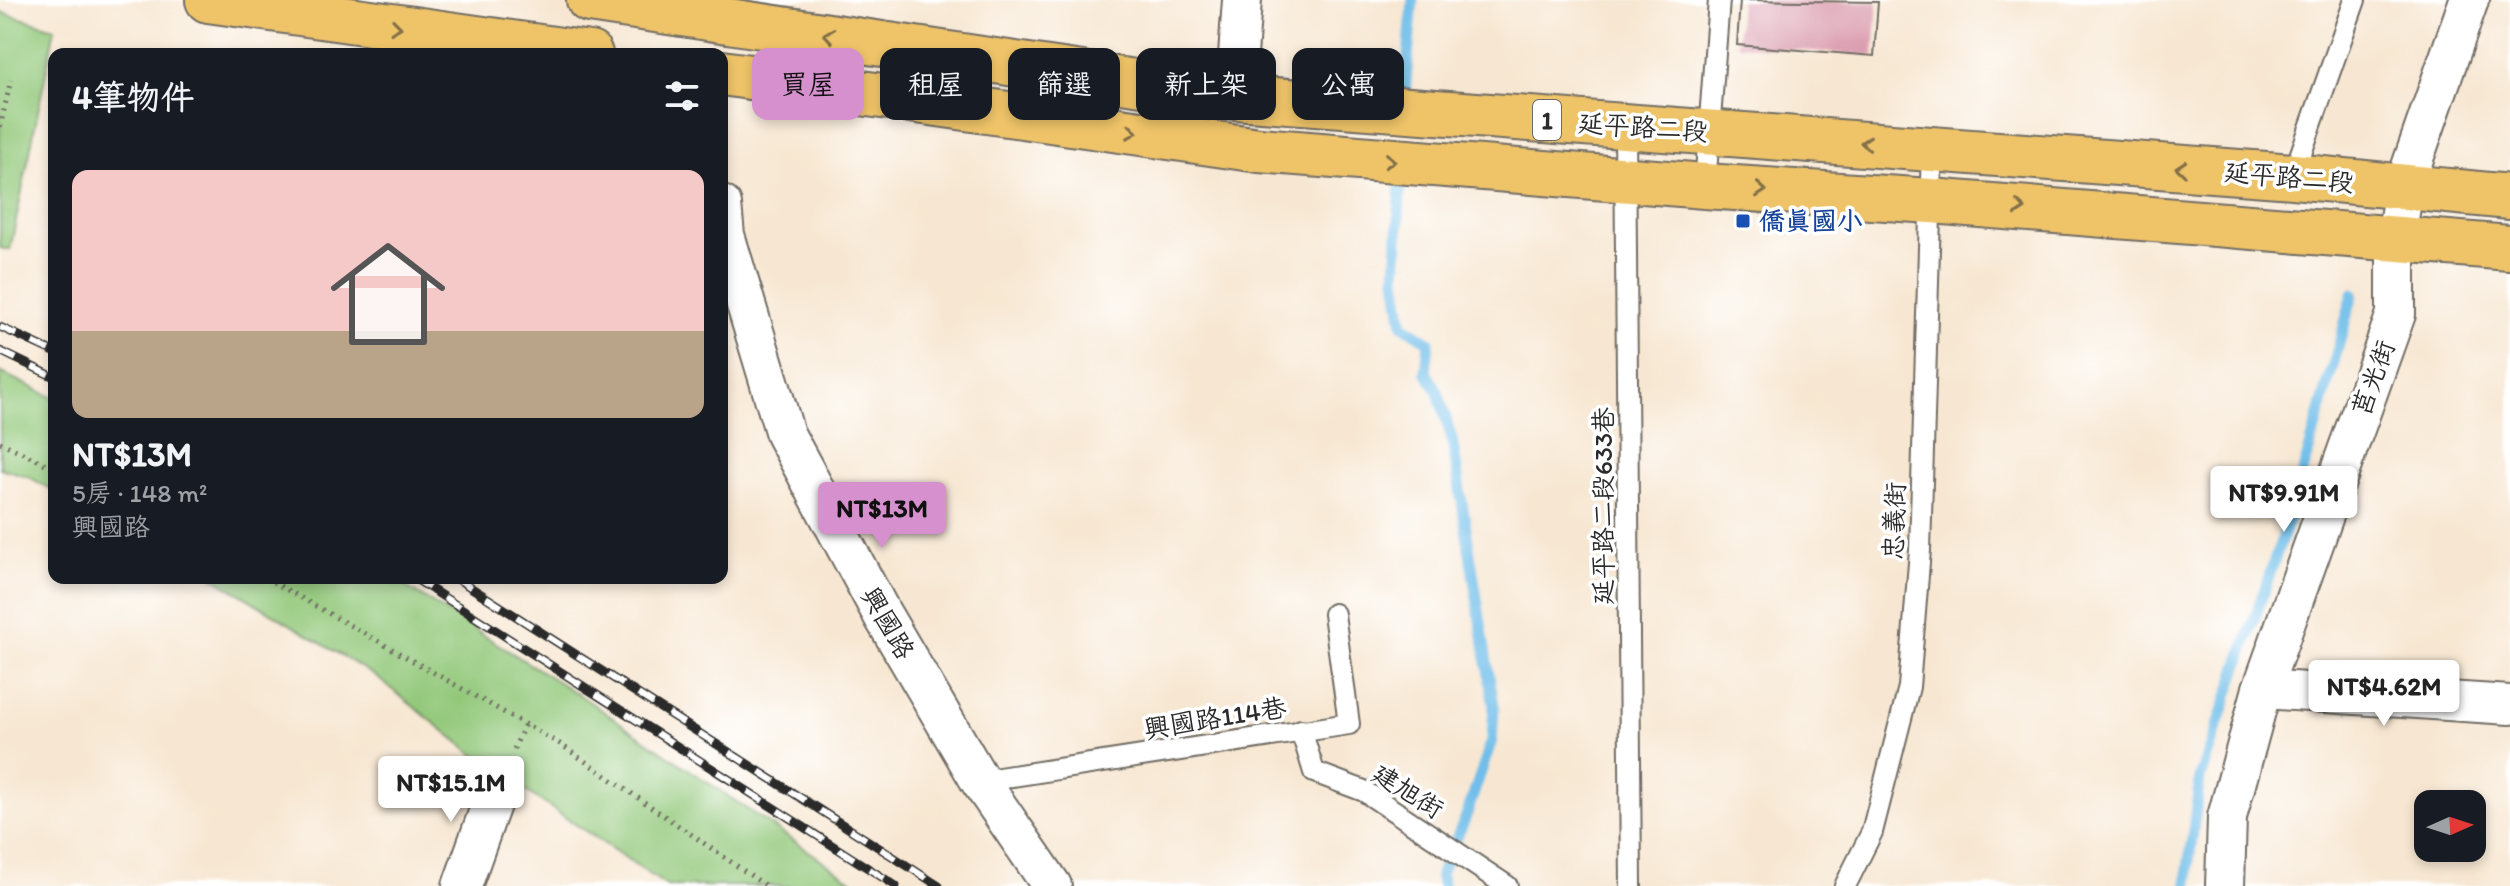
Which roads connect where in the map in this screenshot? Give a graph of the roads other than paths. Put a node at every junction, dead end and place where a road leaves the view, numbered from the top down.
1 (208, 0) edge
2 (589, 0) edge
3 (1242, 0) edge
4 (1719, 0) edge
5 (2355, 0) edge
6 (2469, 0) edge
7 (730, 19) junction
8 (548, 48) edge
9 (725, 48) edge
10 (1239, 48) edge
11 (728, 74) edge
12 (1136, 82) edge
13 (1276, 100) edge
14 (1625, 126) junction
15 (1710, 132) junction
16 (1932, 148) junction
17 (2293, 176) junction
18 (1626, 180) junction
19 (1705, 186) junction
20 (2404, 187) junction
21 (2510, 197) edge
22 (1931, 201) junction
23 (2396, 238) junction
24 (728, 243) edge
25 (2510, 248) edge
26 (1334, 614) dead end
27 (2262, 689) junction
28 (2510, 705) edge
29 (1301, 730) junction
30 (980, 781) junction
31 (499, 782) dead end
32 (462, 886) edge
33 (1052, 886) edge
34 (1507, 886) edge
35 (1631, 886) edge
36 (1845, 886) edge
37 (2225, 886) edge

1 -> 8 main road
2 - 7 main road, 延平路二段 / 1
3 - 10 street
4 - 15 lane
5 - 17 lane
6 - 20 street, 莒光街
7 - 9 street
12 -> 7 main road, 延平路二段 / 1
11 -> 18 main road, 延平路二段 / 1
13 - 14 main road, 延平路二段 / 1
14 - 15 main road, 延平路二段 / 1
14 - 18 lane, 延平路二段633巷
16 -> 15 main road, 延平路二段 / 1
15 - 19 lane
17 -> 16 main road, 延平路二段 / 1
16 - 22 lane, 忠義街
17 - 20 main road, 延平路二段 / 1
18 - 19 main road, 延平路二段 / 1
18 - 35 lane, 延平路二段633巷
19 -> 22 main road, 延平路二段 / 1
20 - 21 main road, 延平路二段 / 1
20 - 23 street, 莒光街
22 -> 23 main road, 延平路二段 / 1
22 - 36 lane, 忠義街
23 - 25 main road, 延平路二段 / 1
23 - 27 street, 莒光街
24 - 30 street, 興國路
26 - 29 lane, 興國路114巷
27 - 28 street
27 - 37 street, 莒光街
29 - 30 lane, 興國路114巷
29 - 34 lane, 建旭街
30 - 33 street, 興國路
31 - 32 street

